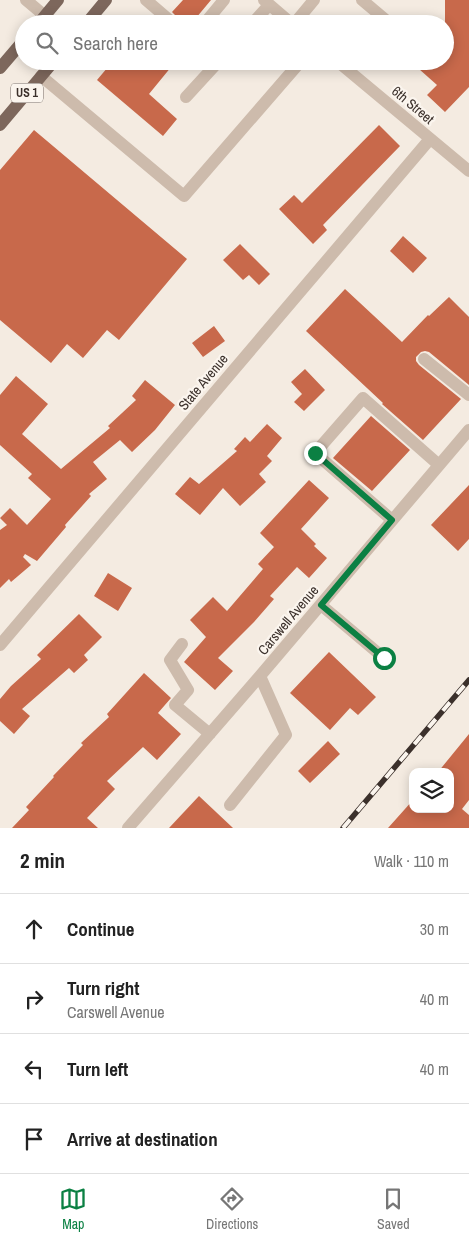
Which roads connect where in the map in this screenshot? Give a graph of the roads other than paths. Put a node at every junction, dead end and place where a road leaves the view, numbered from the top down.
1 (26, 0) edge
2 (58, 0) edge
3 (106, 0) edge
4 (146, 0) edge
5 (224, 0) edge
6 (314, 0) edge
7 (362, 0) edge
8 (273, 4) edge
9 (37, 15) edge
10 (45, 15) edge
11 (94, 15) edge
12 (164, 15) edge
13 (212, 15) edge
14 (261, 15) edge
15 (284, 15) edge
16 (301, 15) edge
17 (380, 15) edge
18 (15, 50) edge
19 (0, 68) edge
20 (46, 70) edge
21 (210, 70) edge
22 (293, 70) edge
23 (352, 70) edge
24 (41, 76) junction
25 (186, 97) dead end
26 (0, 124) edge
27 (430, 138) junction
28 (466, 164) edge
29 (424, 359) dead end
30 (469, 395) edge
31 (469, 430) edge
32 (439, 465) junction
33 (392, 520) junction
34 (321, 605) junction
35 (182, 644) dead end
36 (0, 646) edge
37 (384, 658) dead end
38 (260, 676) junction
39 (210, 734) junction
40 (230, 805) dead end
41 (128, 828) edge

1 - 9 street
2 - 10 main road
3 - 11 main road
4 - 12 street
5 - 13 street
6 - 16 street
7 - 17 street
8 - 14 street
8 - 15 street
18 - 19 main road, US 1
20 - 24 main road, US 1
21 - 25 street
22 - 24 street
23 - 27 street, 6th Street
24 - 26 main road, US 1
27 - 28 street, 6th Street
27 - 36 street, State Avenue
29 - 30 street
31 - 32 street, Carswell Avenue
32 - 33 street, Carswell Avenue
32 - 33 street
33 - 34 street, Carswell Avenue
34 - 37 street
34 - 38 street, Carswell Avenue
35 - 39 street
38 - 39 street, Carswell Avenue
38 - 40 street
39 - 41 street, Carswell Avenue

